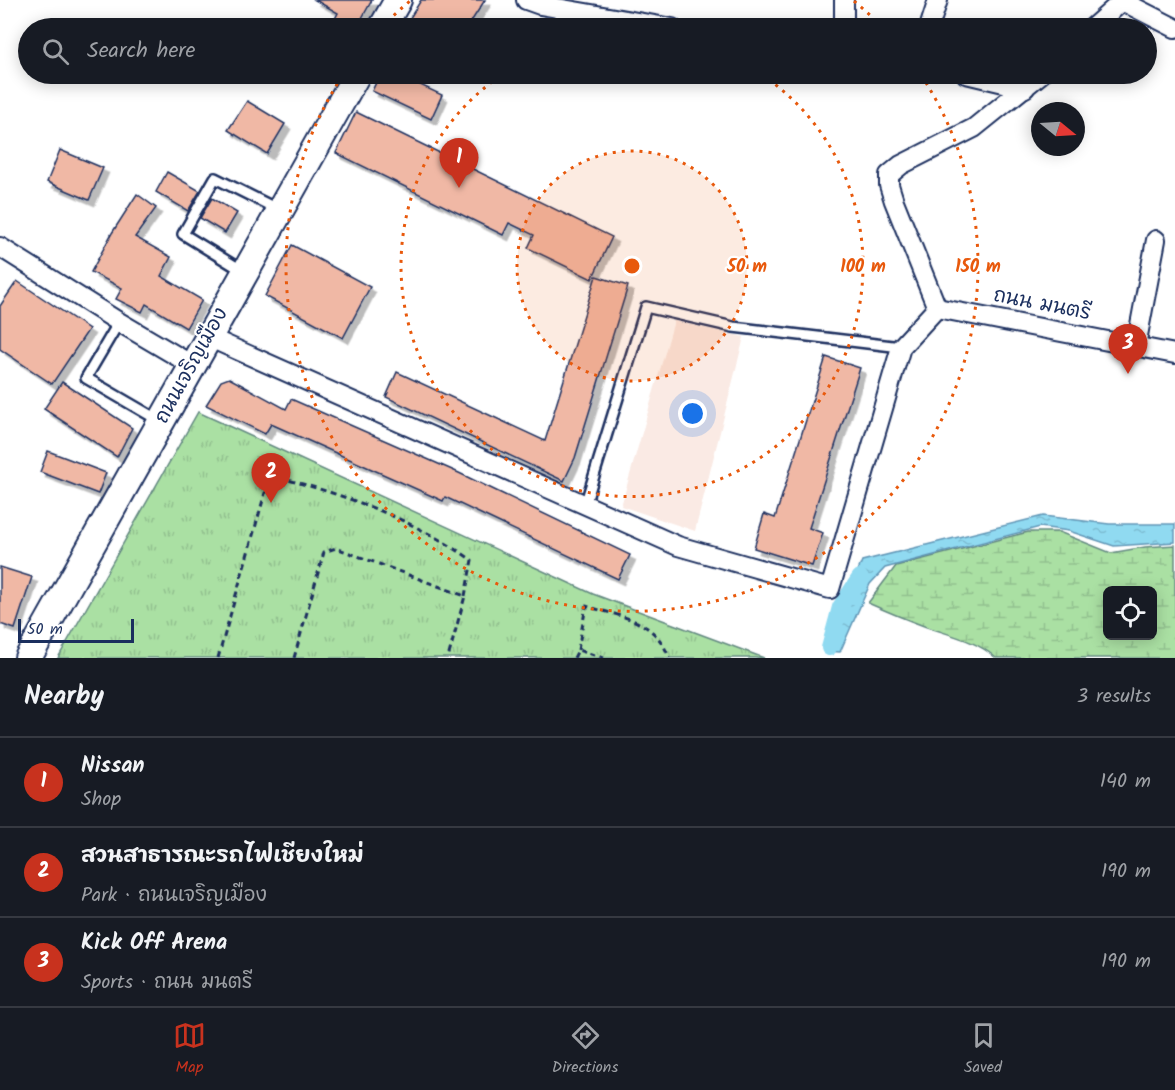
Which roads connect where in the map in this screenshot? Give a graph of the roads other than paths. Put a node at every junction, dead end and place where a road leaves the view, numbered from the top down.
1 (398, 0) edge
2 (526, 0) edge
3 (844, 0) edge
4 (938, 0) edge
5 (1120, 0) edge
6 (388, 18) edge
7 (615, 18) edge
8 (844, 18) edge
9 (932, 18) edge
10 (1103, 18) edge
11 (1155, 18) edge
12 (1157, 19) edge
13 (1175, 28) edge
14 (351, 84) edge
15 (1008, 84) edge
16 (1030, 84) edge
17 (1025, 88) junction
18 (280, 210) junction
19 (1156, 240) dead end
20 (0, 247) edge
21 (244, 273) junction
22 (937, 308) junction
23 (118, 322) junction
24 (208, 337) junction
25 (1136, 346) junction
26 (901, 347) junction
27 (1175, 354) edge
28 (192, 365) junction
29 (161, 421) junction
30 (585, 504) junction
31 (27, 658) edge

1 - 6 main road
2 - 7 street
3 - 8 street
4 - 9 street
5 - 10 street
5 - 11 street
12 - 13 street
14 - 18 main road, ถนนเจริญเมือง
15 - 17 street
16 - 17 street
17 - 22 street
18 - 21 main road, ถนนเจริญเมือง
18 - 21 lane
19 - 25 street
20 - 23 street
21 - 24 main road, ถนนเจริญเมือง
22 - 25 street, ถนน มนตรี
22 - 26 street
23 - 28 street
23 - 29 lane
24 - 28 main road, ถนนเจริญเมือง
24 - 30 street
25 - 27 street, ถนน มนตรี
26 - 30 lane
26 - 30 street
28 - 29 main road, ถนนเจริญเมือง
29 - 31 main road, ถนนเจริญเมือง

